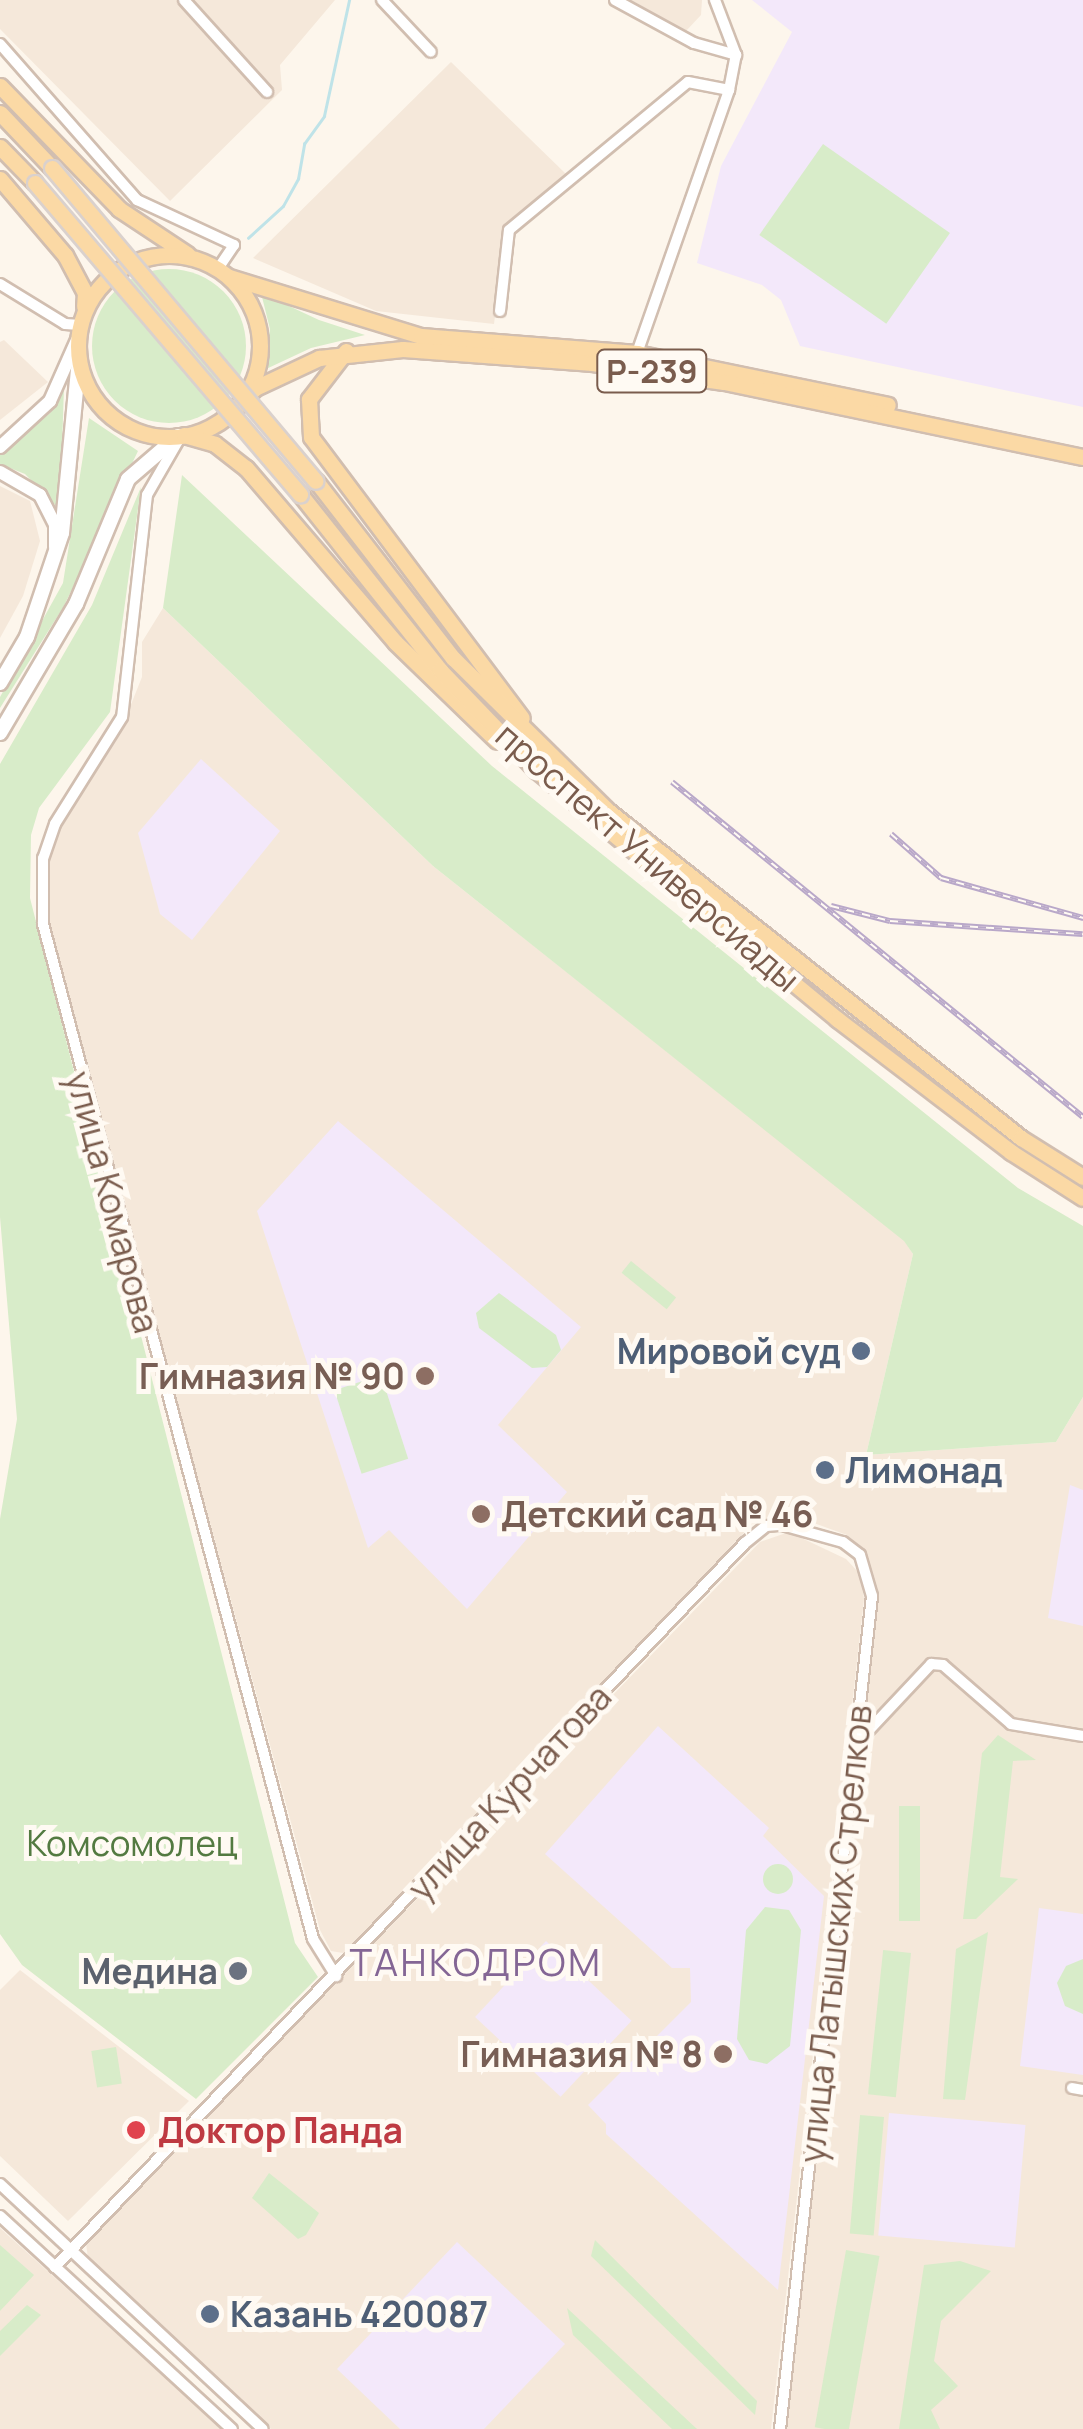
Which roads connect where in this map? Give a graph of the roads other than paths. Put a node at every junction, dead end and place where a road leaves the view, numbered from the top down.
1 (184, 0) edge
2 (382, 0) edge
3 (615, 0) edge
4 (716, 0) edge
5 (0, 44) edge
6 (431, 52) dead end
7 (736, 55) junction
8 (0, 86) edge
9 (729, 90) junction
10 (267, 92) dead end
11 (0, 113) edge
12 (0, 147) edge
13 (0, 179) edge
14 (195, 258) junction
15 (224, 273) junction
16 (0, 284) edge
17 (500, 311) dead end
18 (81, 325) junction
19 (346, 350) junction
20 (637, 353) junction
21 (79, 360) junction
22 (232, 412) junction
23 (181, 436) junction
24 (0, 447) edge
25 (1083, 447) edge
26 (1083, 457) edge
27 (0, 472) edge
28 (126, 482) junction
29 (148, 494) junction
30 (54, 567) junction
31 (0, 683) edge
32 (2, 723) edge
33 (550, 758) junction
34 (536, 770) junction
35 (1083, 1176) edge
36 (1083, 1198) edge
37 (755, 1533) joint
38 (1083, 1736) edge
39 (855, 1745) junction
40 (336, 1976) junction
41 (0, 2184) edge
42 (0, 2216) edge
43 (70, 2250) junction
44 (55, 2267) junction
45 (232, 2429) edge
46 (263, 2429) edge
47 (780, 2429) edge

1 - 10 street
2 - 6 street
3 - 7 street
4 - 7 street
5 - 15 street
7 - 9 street
8 - 14 main road, Р-239
9 - 17 street
9 - 20 street
11 - 33 main road, проспект Универсиады, bridge
12 - 34 main road, проспект Универсиады, bridge
13 - 18 main road
14 - 15 main road, Р-239
14 - 18 main road, Р-239
15 - 20 main road, Р-239
15 - 22 main road
16 - 18 street
18 - 21 main road
18 - 24 street
19 - 22 main road, Р-239
19 - 26 main road, Р-239
19 - 33 main road
20 - 25 main road, Р-239
21 - 23 main road
21 - 30 main road
22 - 23 main road, Р-239
23 - 28 main road
23 - 29 street, улица Комарова
23 - 34 main road
27 - 30 street
28 - 29 street
28 - 32 main road
29 - 40 street, улица Комарова
30 - 31 main road
33 - 35 main road, проспект Универсиады
34 - 36 main road, проспект Универсиады
37 - 39 street, улица Латышских Стрелков
37 - 40 street, улица Курчатова
38 - 39 street
39 - 47 street, улица Латышских Стрелков
40 - 43 street, улица Курчатова
41 - 43 street
42 - 44 street
43 - 44 street, улица Курчатова
43 - 46 street
44 - 45 street

